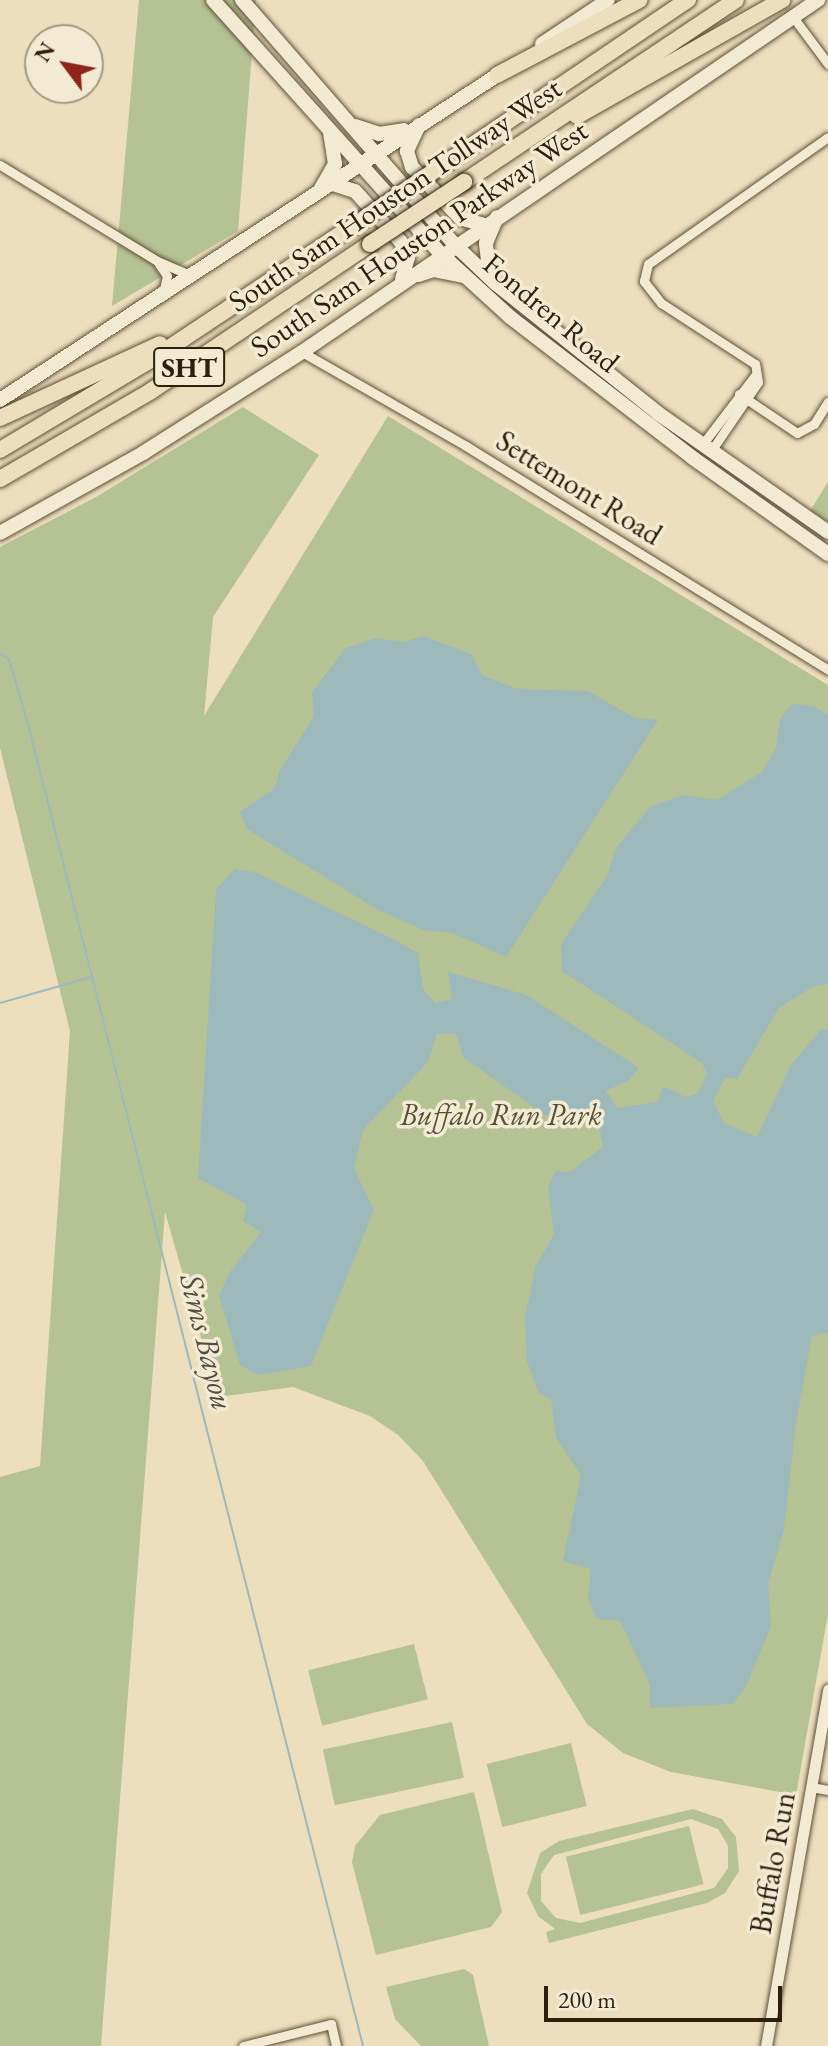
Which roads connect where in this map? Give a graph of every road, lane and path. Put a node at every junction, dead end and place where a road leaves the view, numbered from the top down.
1 (213, 0) edge
2 (242, 0) edge
3 (608, 0) edge
4 (639, 0) edge
5 (688, 0) edge
6 (736, 0) edge
7 (782, 0) edge
8 (818, 0) edge
9 (258, 17) junction
10 (793, 17) junction
11 (243, 29) junction
12 (828, 64) edge
13 (497, 75) junction
14 (351, 124) junction
15 (420, 125) junction
16 (329, 127) junction
17 (828, 137) edge
18 (525, 141) junction
19 (375, 153) junction
20 (0, 165) edge
21 (361, 165) junction
22 (333, 184) junction
23 (315, 196) junction
24 (491, 221) junction
25 (455, 245) junction
26 (441, 254) junction
27 (157, 261) junction
28 (194, 276) junction
29 (466, 277) junction
30 (490, 278) junction
31 (402, 279) junction
32 (161, 298) junction
33 (236, 305) junction
34 (554, 343) junction
35 (302, 352) junction
36 (743, 397) junction
37 (0, 400) edge
38 (828, 402) edge
39 (0, 418) edge
40 (99, 423) junction
41 (707, 448) junction
42 (0, 450) edge
43 (697, 461) junction
44 (0, 479) edge
45 (0, 486) edge
46 (823, 528) edge
47 (0, 533) edge
48 (807, 539) junction
49 (828, 554) edge
50 (828, 670) edge
51 (828, 1689) edge
52 (811, 1787) junction
53 (828, 1790) edge
54 (243, 2046) edge
55 (336, 2046) edge
56 (766, 2046) edge

1 - 11 main road, Fondren Road
2 - 9 main road, Fondren Road
3 - 13 main road
4 - 13 highway
5 - 33 highway, South Sam Houston Tollway West / SHT, bridge
6 - 18 highway, South Sam Houston Tollway West / SHT
7 - 18 highway
8 - 10 main road, South Sam Houston Parkway West
9 - 11 main road
9 - 14 main road, Fondren Road
10 - 12 street
10 - 24 main road, South Sam Houston Parkway West
11 - 16 main road, Fondren Road
13 - 15 main road
14 - 15 main road
14 - 19 main road, Fondren Road
15 - 19 main road
15 - 24 main road
16 - 21 main road, Fondren Road
16 - 23 main road
17 - 36 street
18 - 40 highway, South Sam Houston Tollway West / SHT, bridge
19 - 21 main road
19 - 25 main road, Fondren Road
20 - 27 street
21 - 22 main road
21 - 26 main road, Fondren Road
22 - 23 main road
22 - 31 main road
23 - 28 main road
24 - 25 main road, South Sam Houston Parkway West
24 - 30 main road
25 - 26 main road, South Sam Houston Parkway West
25 - 30 main road, Fondren Road
26 - 29 main road, Fondren Road
26 - 31 main road, South Sam Houston Parkway West
27 - 28 street
27 - 32 street
28 - 32 main road
29 - 31 main road
29 - 34 main road, Fondren Road
30 - 34 main road, Fondren Road
31 - 35 main road, South Sam Houston Parkway West
32 - 37 main road
33 - 39 highway
33 - 42 highway, South Sam Houston Tollway West / SHT
34 - 41 main road, Fondren Road
34 - 43 main road, Fondren Road
35 - 47 main road, South Sam Houston Parkway West
35 - 50 street, Settemont Road
36 - 38 street
36 - 41 street
40 - 44 highway, South Sam Houston Tollway West / SHT
40 - 45 highway
41 - 43 main road
41 - 46 main road, Fondren Road
43 - 48 main road, Fondren Road
46 - 48 main road
48 - 49 main road, Fondren Road
51 - 52 street, Buffalo Run
52 - 53 street
52 - 56 street, Buffalo Run
54 - 55 street

